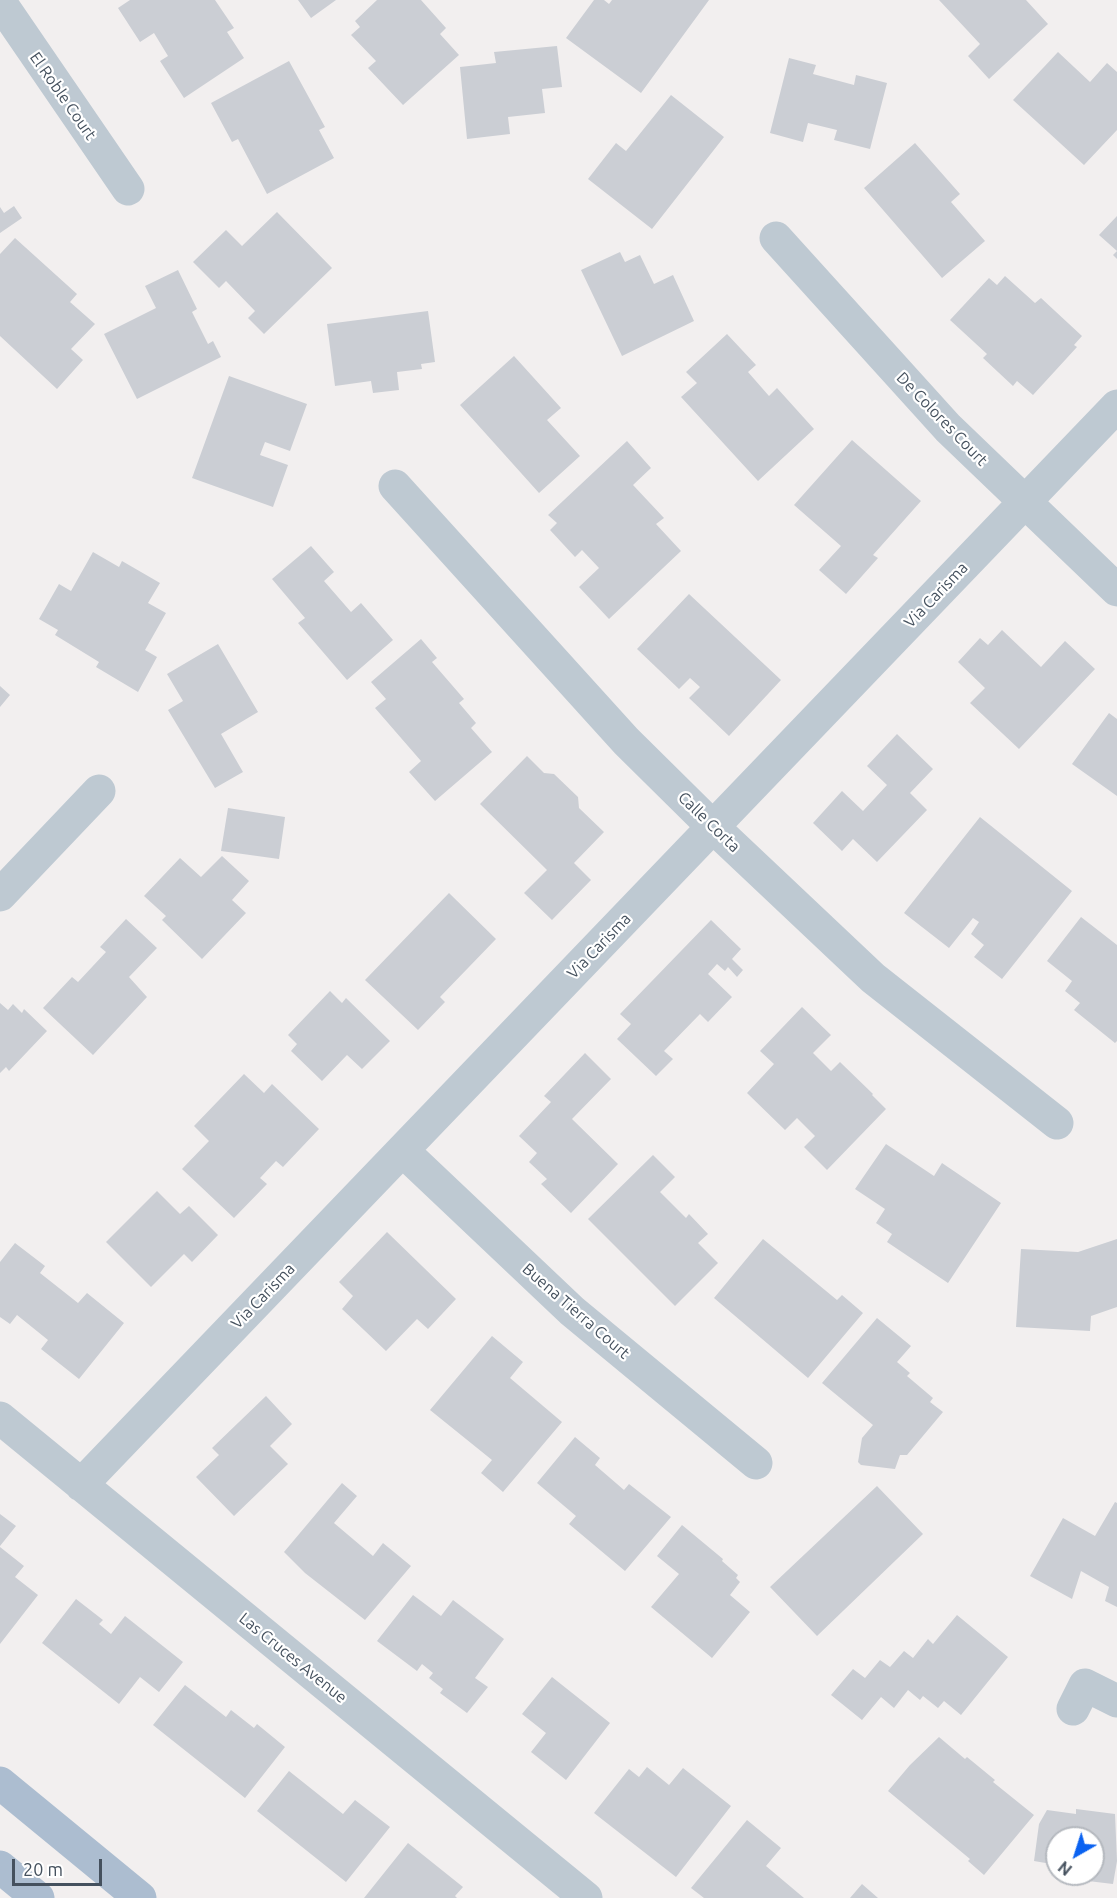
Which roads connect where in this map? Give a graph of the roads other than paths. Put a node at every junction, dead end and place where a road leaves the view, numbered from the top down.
1 (0, 2) edge
2 (128, 189) dead end
3 (776, 238) dead end
4 (1117, 406) edge
5 (395, 486) dead end
6 (1024, 502) junction
7 (1117, 590) edge
8 (99, 791) dead end
9 (713, 827) junction
10 (0, 895) edge
11 (1057, 1123) dead end
12 (403, 1150) junction
13 (0, 1418) edge
14 (756, 1463) dead end
15 (81, 1485) junction
16 (1117, 1701) edge
17 (1073, 1709) dead end
18 (0, 1784) edge
19 (0, 1867) edge
20 (38, 1898) edge
21 (140, 1898) edge
22 (586, 1898) edge

1 - 2 street, El Roble Court
3 - 6 street, De Colores Court
4 - 6 street, Via Carisma
5 - 9 street, Calle Corta
6 - 7 street, De Colores Court
6 - 9 street, Via Carisma
8 - 10 street
9 - 11 street, Calle Corta
9 - 12 street, Via Carisma
12 - 14 street, Buena Tierra Court
12 - 15 street, Via Carisma
13 - 15 street, Las Cruces Avenue
15 - 22 street, Las Cruces Avenue
16 - 17 street
18 - 21 main road
19 - 20 main road

